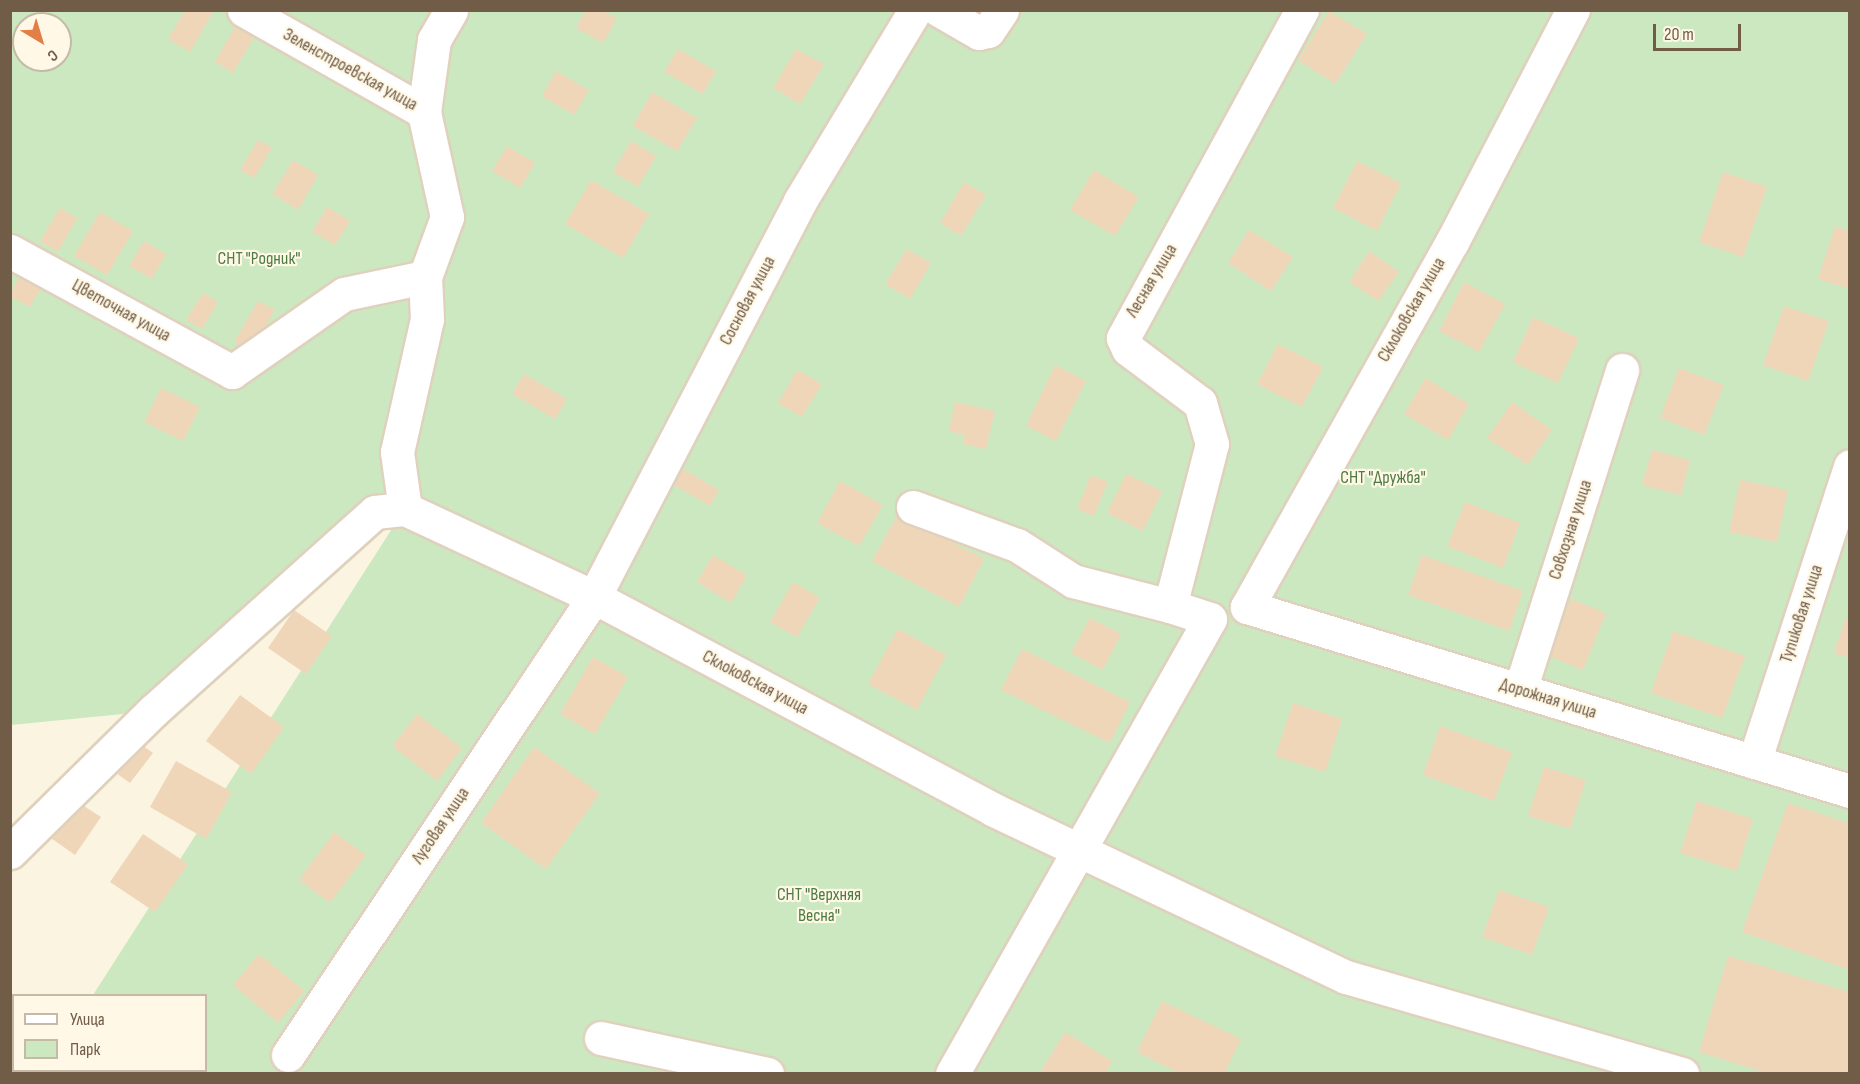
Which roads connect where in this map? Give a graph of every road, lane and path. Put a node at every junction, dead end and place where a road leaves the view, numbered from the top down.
1 (244, 10) edge
2 (451, 10) edge
3 (915, 10) edge
4 (939, 10) edge
5 (1002, 10) edge
6 (1302, 10) edge
7 (1573, 10) edge
8 (424, 112) junction
9 (10, 251) edge
10 (425, 277) junction
11 (1622, 370) dead end
12 (1850, 466) edge
13 (913, 507) dead end
14 (405, 509) junction
15 (594, 597) junction
16 (1170, 606) junction
17 (1247, 608) junction
18 (1210, 619) junction
19 (1520, 690) junction
20 (1754, 762) junction
21 (1850, 791) edge
22 (1077, 848) junction
23 (10, 852) edge
24 (602, 1038) dead end
25 (288, 1055) dead end
26 (767, 1074) edge
27 (952, 1074) edge
28 (1682, 1074) edge

1 - 8 street, Зеленстроевская улица
2 - 8 street
3 - 15 street, Сосновая улица
4 - 5 street
6 - 16 street, Лесная улица
7 - 17 street, Склоковская улица
8 - 10 street
9 - 10 street, Цветочная улица
10 - 14 street
11 - 19 street, Совхозная улица
12 - 20 street, Тупиковая улица
13 - 16 street
14 - 15 street, Склоковская улица
14 - 23 street
15 - 22 street, Склоковская улица
15 - 25 street, Луговая улица
16 - 18 street
17 - 18 street
17 - 19 street, Дорожная улица
18 - 22 street
19 - 20 street, Дорожная улица
20 - 21 street, Дорожная улица
22 - 27 street
22 - 28 street, Склоковская улица
24 - 26 street

